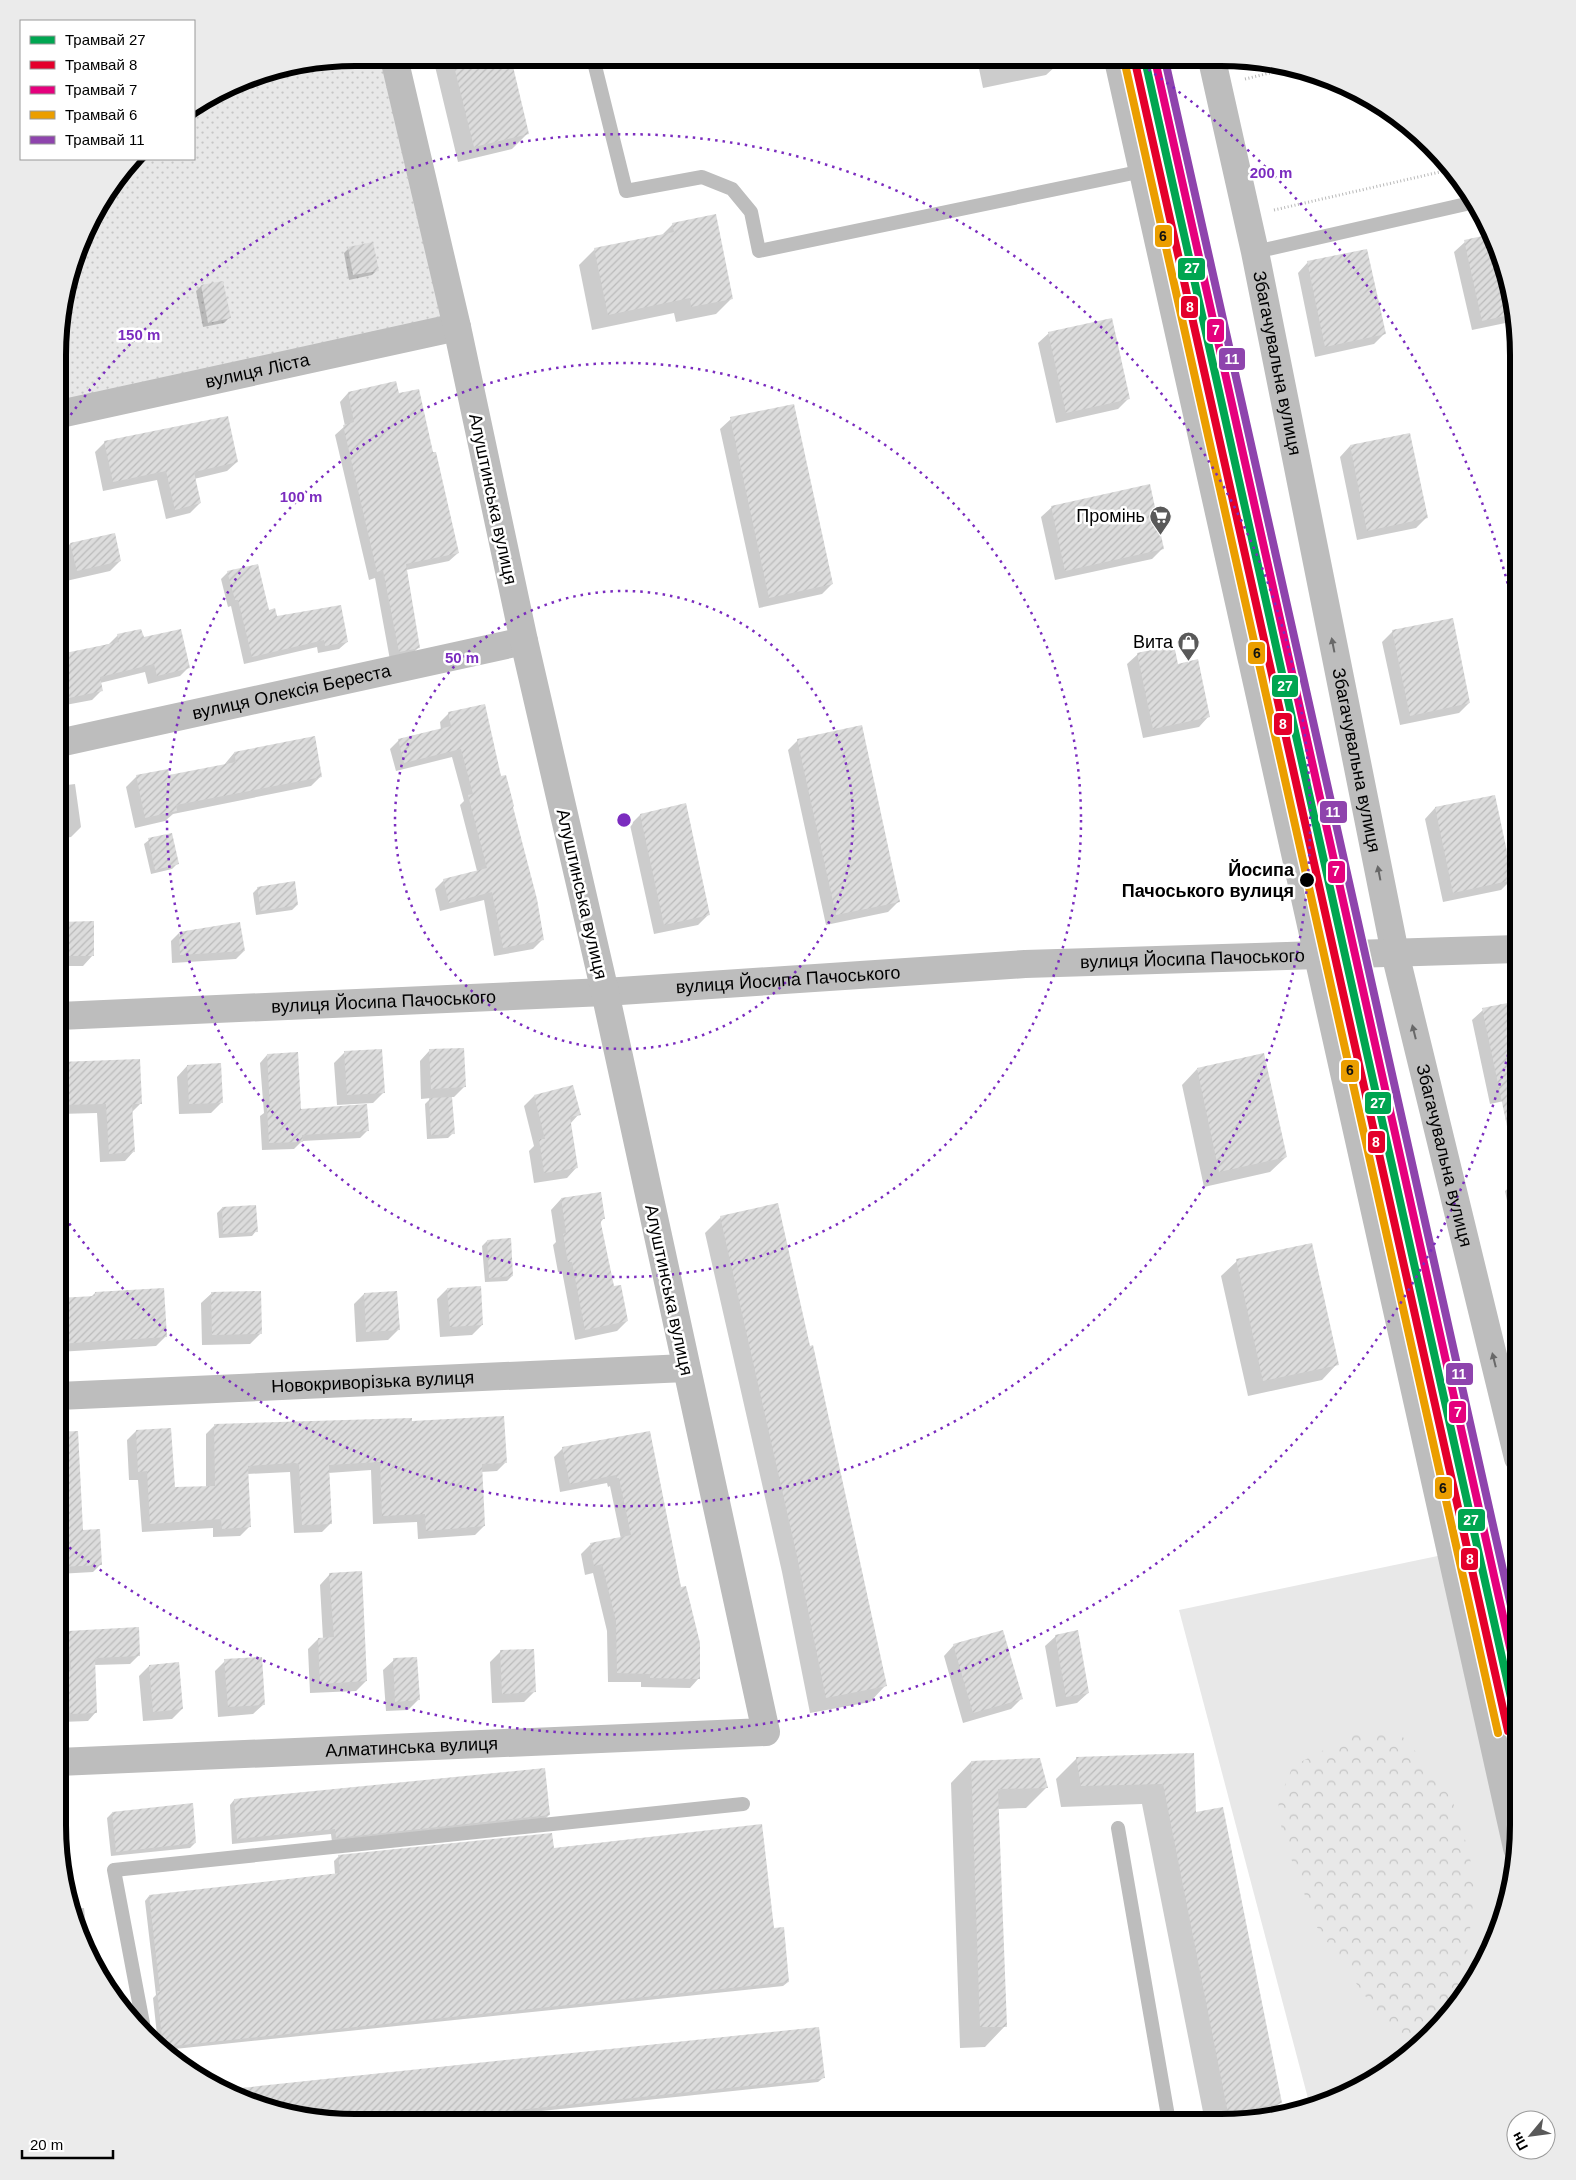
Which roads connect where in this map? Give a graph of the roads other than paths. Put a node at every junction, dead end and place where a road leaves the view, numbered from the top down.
1 (396, 66) edge
2 (595, 66) edge
3 (1119, 66) edge
4 (1214, 72) edge
5 (1143, 171) junction
6 (1467, 204) edge
7 (1255, 252) junction
8 (457, 326) junction
9 (66, 413) edge
10 (524, 641) junction
11 (66, 741) edge
12 (1510, 949) edge
13 (1395, 953) junction
14 (1318, 954) junction
15 (605, 992) junction
16 (66, 1016) edge
17 (686, 1368) junction
18 (66, 1396) edge
19 (1510, 1425) edge
20 (766, 1732) joint
21 (66, 1762) edge
22 (743, 1804) dead end
23 (1510, 1817) edge
24 (1118, 1828) dead end
25 (143, 2021) edge
26 (1168, 2114) edge

1 - 8 street, Алуштинська вулиця
2 - 5 lane
3 - 5 street
4 - 7 street, Збагачувальна вулиця
5 - 14 street
6 - 7 lane
13 -> 7 street, Збагачувальна вулиця
8 - 9 street, вулиця Ліста
8 - 10 street, Алуштинська вулиця
10 - 11 street, вулиця Олексія Береста
10 - 15 street, Алуштинська вулиця
12 - 13 street, вулиця Йосипа Пачоського
13 - 14 street, вулиця Йосипа Пачоського
19 -> 13 street, Збагачувальна вулиця
14 - 15 street, вулиця Йосипа Пачоського
14 - 23 street
15 - 16 street, вулиця Йосипа Пачоського
15 - 17 street, Алуштинська вулиця
17 - 18 street, Новокриворізька вулиця
17 - 20 street, Алуштинська вулиця
20 - 21 street, Алматинська вулиця
22 - 25 lane
24 - 26 lane

